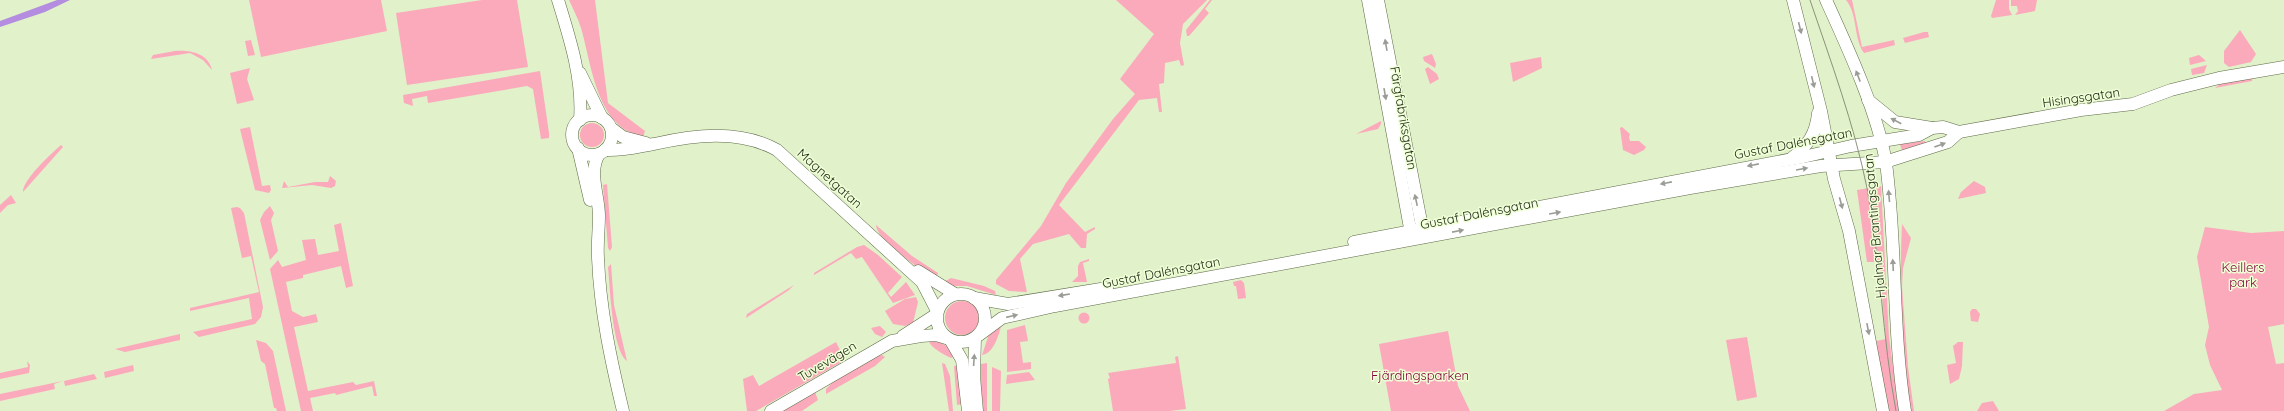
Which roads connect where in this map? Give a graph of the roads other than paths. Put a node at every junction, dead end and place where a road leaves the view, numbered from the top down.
1 (558, 0) edge
2 (1368, 0) edge
3 (1378, 0) edge
4 (1793, 0) edge
5 (1826, 0) edge
6 (577, 67) junction
7 (2284, 67) edge
8 (1867, 99) junction
9 (1819, 108) junction
10 (602, 118) junction
11 (580, 120) junction
12 (611, 128) junction
13 (1932, 128) junction
14 (1959, 132) junction
15 (1880, 141) junction
16 (653, 144) junction
17 (578, 148) junction
18 (1829, 150) junction
19 (602, 152) junction
20 (1792, 158) junction
21 (1885, 162) junction
22 (1832, 165) junction
23 (598, 235) junction
24 (1417, 235) junction
25 (882, 244) junction
26 (955, 294) junction
27 (974, 298) junction
28 (937, 312) junction
29 (977, 336) junction
30 (899, 338) junction
31 (949, 340) junction
32 (613, 360) junction
33 (623, 411) edge
34 (630, 411) edge
35 (771, 411) edge
36 (968, 411) edge
37 (977, 411) edge
38 (1883, 411) edge
39 (1905, 411) edge

1 - 6 street
2 -> 24 street, Färgfabriksgatan
24 -> 3 street, Färgfabriksgatan
4 -> 9 street, Hjalmar Brantingsgatan
8 -> 5 street, Hjalmar Brantingsgatan
6 - 10 street
6 - 11 street
7 - 14 street, Hisingsgatan
13 -> 8 street, Gustaf Dalénsgatan
8 - 15 street, Hjalmar Brantingsgatan
9 - 18 street, Hjalmar Brantingsgatan
9 - 20 street
10 - 11 street
10 - 12 street
11 - 17 street
12 - 16 street
12 - 19 street
13 - 14 street, Gustaf Dalénsgatan
13 - 15 street, Gustaf Dalénsgatan
21 -> 14 street, Gustaf Dalénsgatan
15 - 18 street, Gustaf Dalénsgatan
15 - 21 street, Hjalmar Brantingsgatan
16 - 19 street
16 - 25 street, Magnetgatan
17 - 19 street
17 - 23 street
18 - 20 street, Gustaf Dalénsgatan
18 - 22 street, Hjalmar Brantingsgatan
19 - 23 street
20 -> 24 street, Gustaf Dalénsgatan
21 - 22 street, Gustaf Dalénsgatan
39 -> 21 street, Hjalmar Brantingsgatan
24 -> 22 street, Gustaf Dalénsgatan
22 -> 38 street, Hjalmar Brantingsgatan
23 - 32 street
24 -> 27 street, Gustaf Dalénsgatan
29 -> 24 street, Gustaf Dalénsgatan
25 - 26 street, Magnetgatan
25 - 28 street, Magnetgatan
26 - 27 street
26 - 28 street
27 - 29 street
28 - 30 street, Tuvevägen
28 - 31 street
29 - 31 street
37 -> 29 street
30 - 31 street, Tuvevägen
30 - 35 street, Tuvevägen
31 - 36 street
32 - 33 street
32 - 34 street

